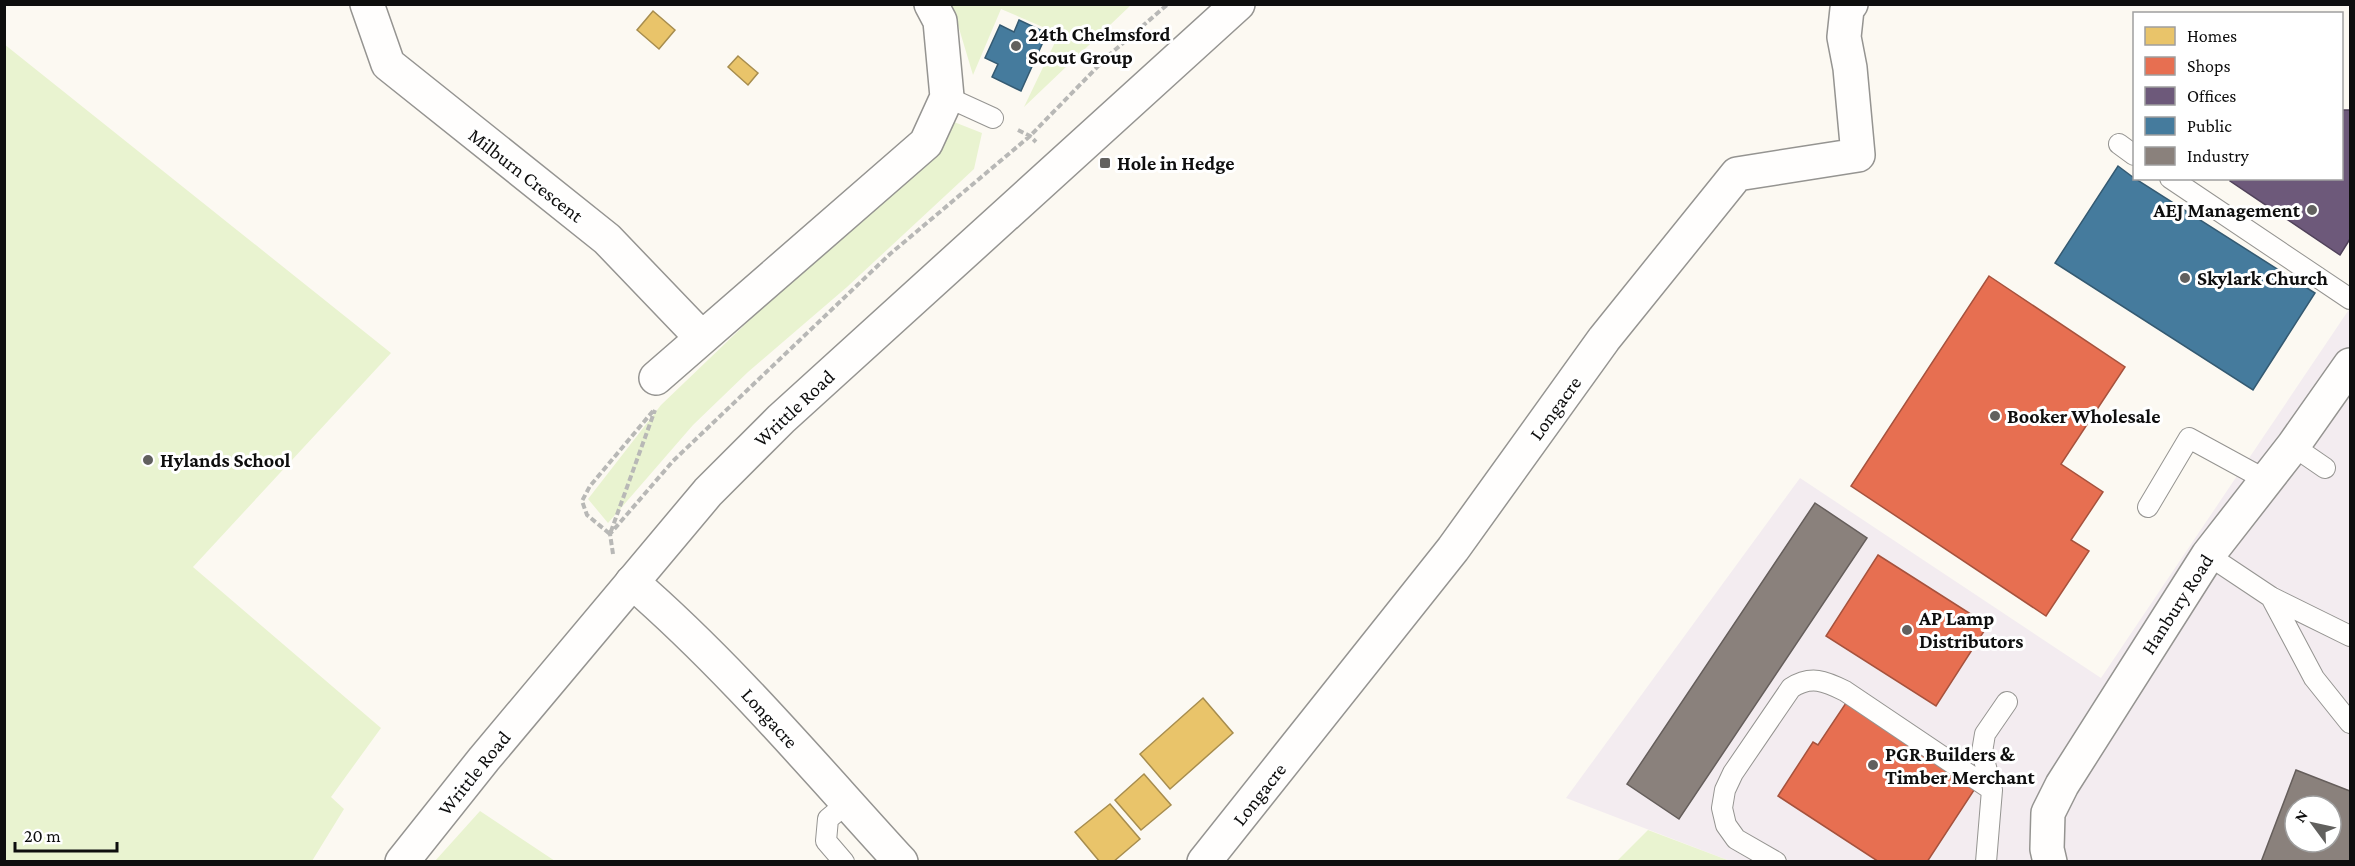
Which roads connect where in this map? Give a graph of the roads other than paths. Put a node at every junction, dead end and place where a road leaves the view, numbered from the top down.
1 (367, 4) edge
2 (930, 4) edge
3 (1238, 4) edge
4 (1851, 4) edge
5 (947, 98) junction
6 (993, 118) road end
7 (2173, 180) edge
8 (2350, 299) edge
9 (701, 337) junction
10 (2350, 365) edge
11 (656, 378) dead end
12 (2293, 446) junction
13 (2325, 468) dead end
14 (2266, 480) junction
15 (2148, 507) dead end
16 (2208, 555) junction
17 (632, 582) junction
18 (2271, 597) junction
19 (2350, 636) edge
20 (2007, 702) dead end
21 (2350, 723) edge
22 (1992, 790) junction
23 (847, 802) junction
24 (402, 861) edge
25 (844, 861) edge
26 (901, 861) edge
27 (1204, 861) edge
28 (1776, 861) edge
29 (1986, 861) edge
30 (2050, 861) edge

1 - 9 street, Milburn Crescent
2 - 5 street
3 - 17 street, Writtle Road
4 - 27 street, Longacre
5 - 6 lane
5 - 9 street
7 - 8 lane
9 - 11 street
10 - 12 street, Hanbury Road
12 - 13 lane
12 - 14 street, Hanbury Road
14 - 15 lane
14 - 16 street, Hanbury Road
16 - 18 lane
16 - 30 street, Hanbury Road
17 - 23 street, Longacre
17 - 24 street, Writtle Road
18 - 19 lane
18 - 21 lane
20 - 22 lane
22 - 28 lane
22 - 29 lane
23 - 25 lane
23 - 26 street, Longacre

